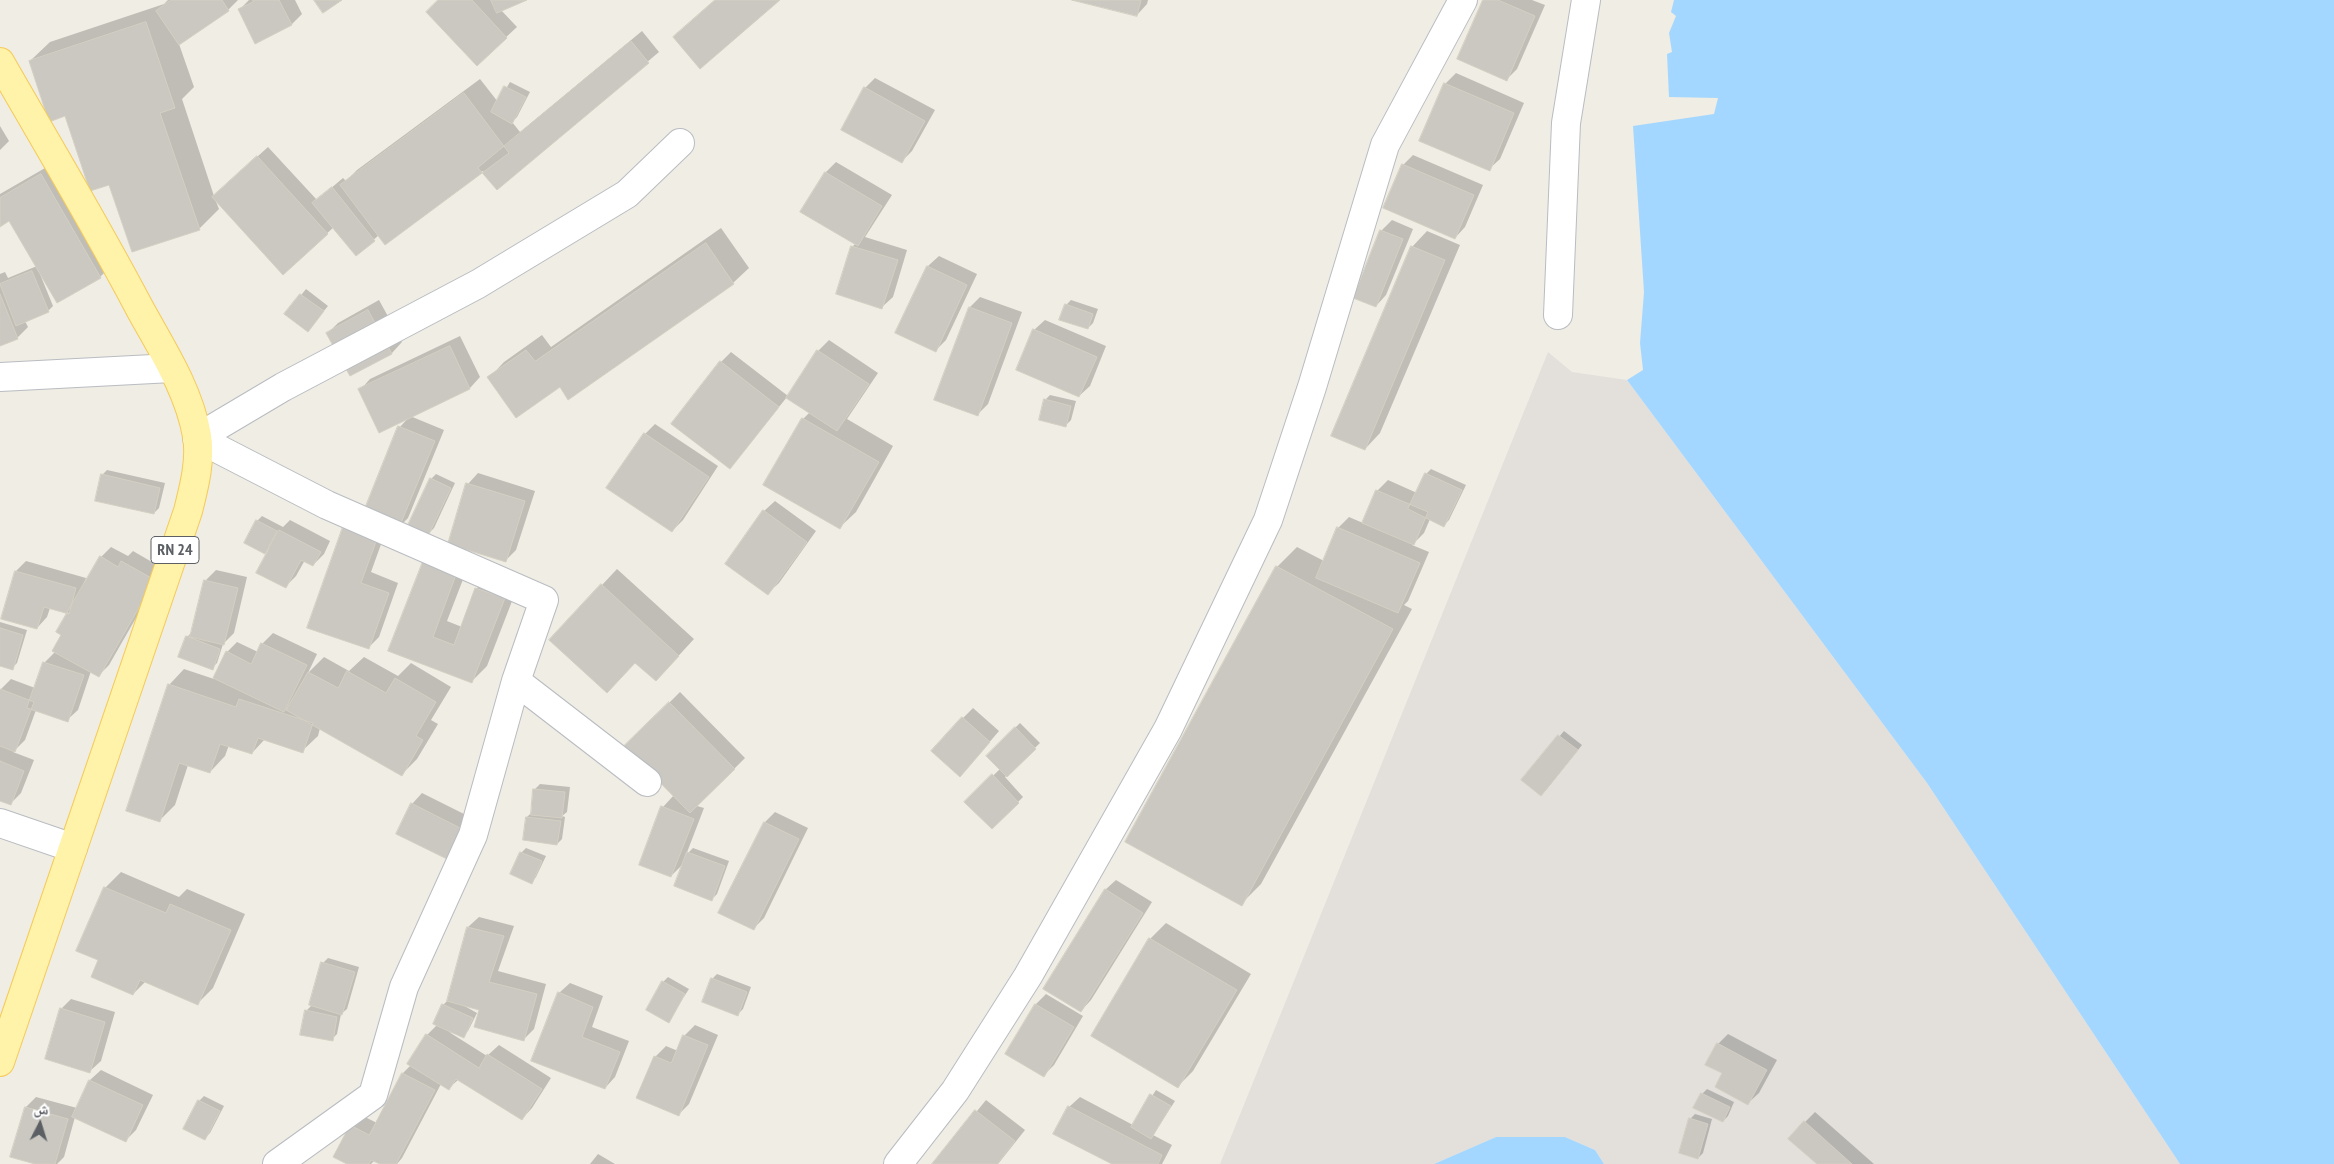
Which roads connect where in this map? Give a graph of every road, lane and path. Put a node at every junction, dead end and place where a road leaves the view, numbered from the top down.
1 (1463, 0) edge
2 (1586, 0) edge
3 (0, 62) edge
4 (680, 143) dead end
5 (1558, 316) dead end
6 (172, 368) junction
7 (0, 377) edge
8 (197, 438) junction
9 (516, 681) junction
10 (647, 782) dead end
11 (0, 823) edge
12 (73, 848) junction
13 (0, 1062) edge
14 (278, 1164) edge
15 (898, 1164) edge

1 - 15 street
2 - 5 street
3 - 6 main road, RN 24
4 - 8 street
6 - 7 street
6 - 8 main road, RN 24
8 - 9 street
8 - 12 main road, RN 24
9 - 10 street
9 - 14 street
11 - 12 street
12 - 13 main road, RN 24

